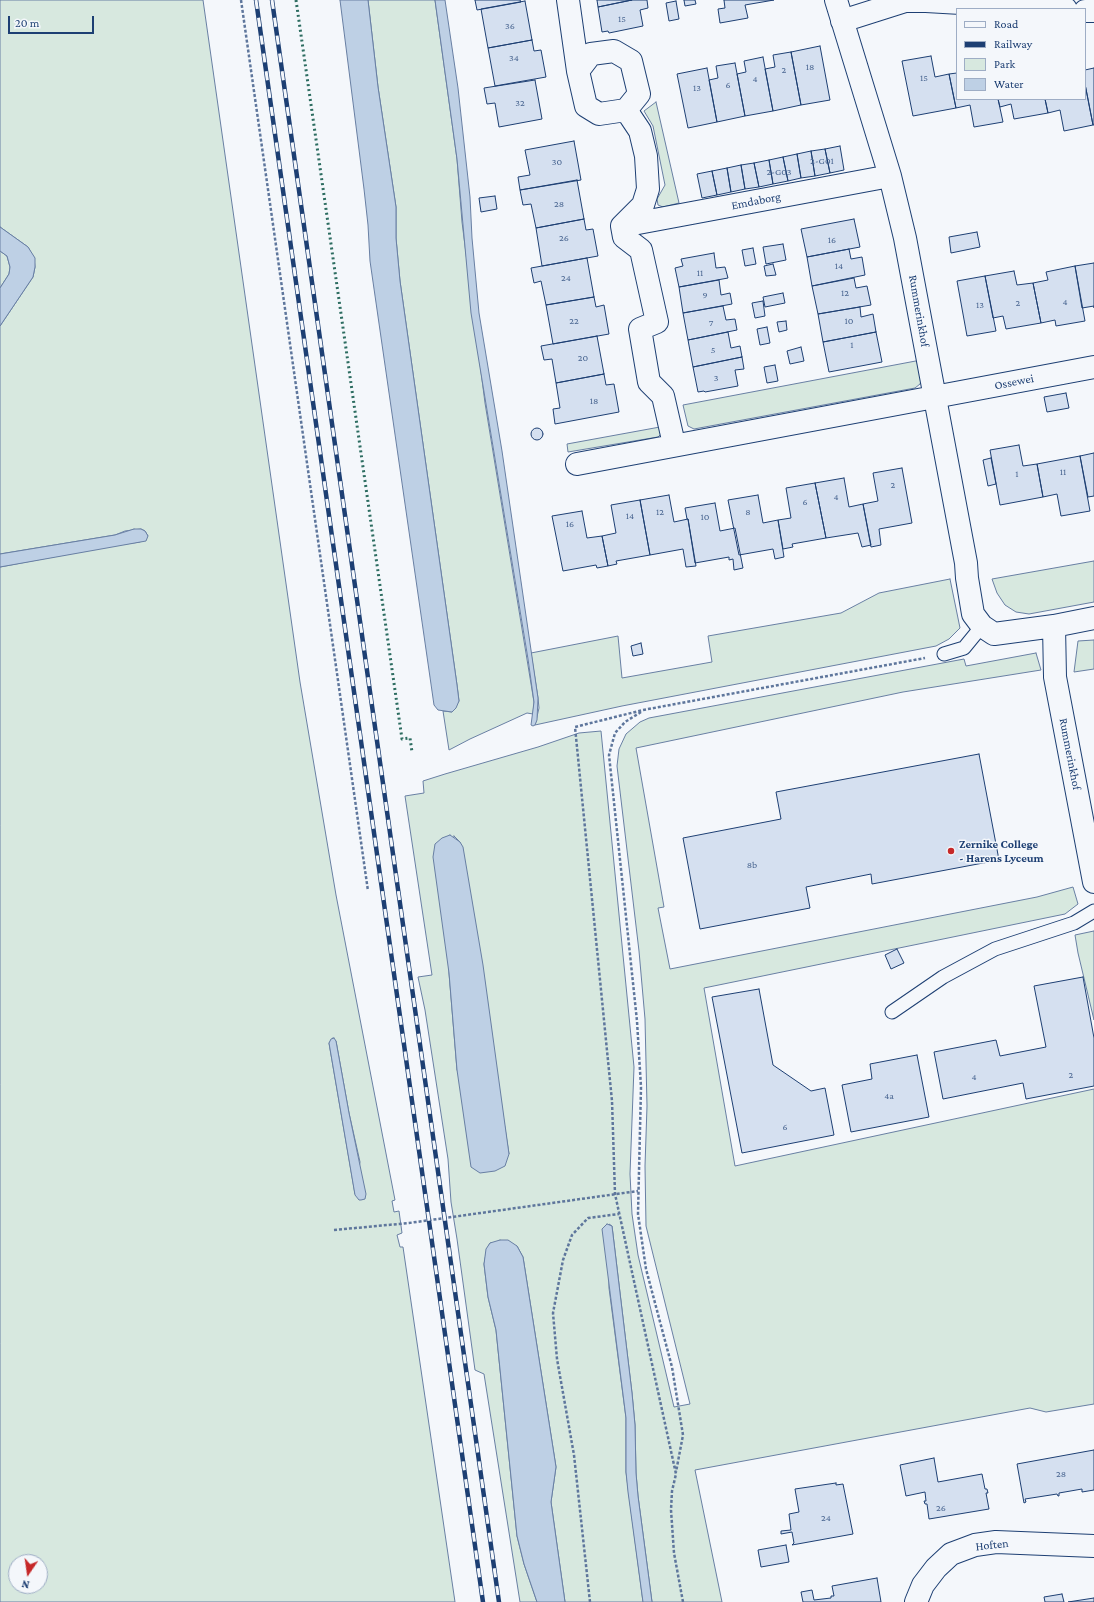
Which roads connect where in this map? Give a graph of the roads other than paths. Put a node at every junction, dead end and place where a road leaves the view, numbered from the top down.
1 (568, 0) edge
2 (836, 0) edge
3 (1048, 8) edge
4 (842, 20) junction
5 (578, 71) junction
6 (626, 110) junction
7 (890, 176) junction
8 (622, 226) junction
9 (1094, 366) edge
10 (934, 396) junction
11 (674, 444) junction
12 (577, 464) dead end
13 (1094, 618) edge
14 (982, 626) junction
15 (1054, 626) junction
16 (944, 654) road end
17 (1094, 882) edge
18 (1094, 911) edge
19 (892, 1012) dead end
20 (1094, 1546) edge
21 (916, 1602) edge

1 - 5 street
2 - 4 street, Rummerinkhof
3 - 4 street
4 - 7 street, Rummerinkhof
5 - 6 street
5 - 6 street
6 - 8 street
7 - 8 street, Emdaborg
7 - 10 street, Rummerinkhof
8 - 11 street
9 - 10 street, Ossewei
10 - 11 street
10 - 14 street, Rummerinkhof
11 - 12 street
13 - 15 street
14 - 15 street
14 - 16 lane
15 - 17 street, Rummerinkhof
18 - 19 lane
20 - 21 street, Hoften

